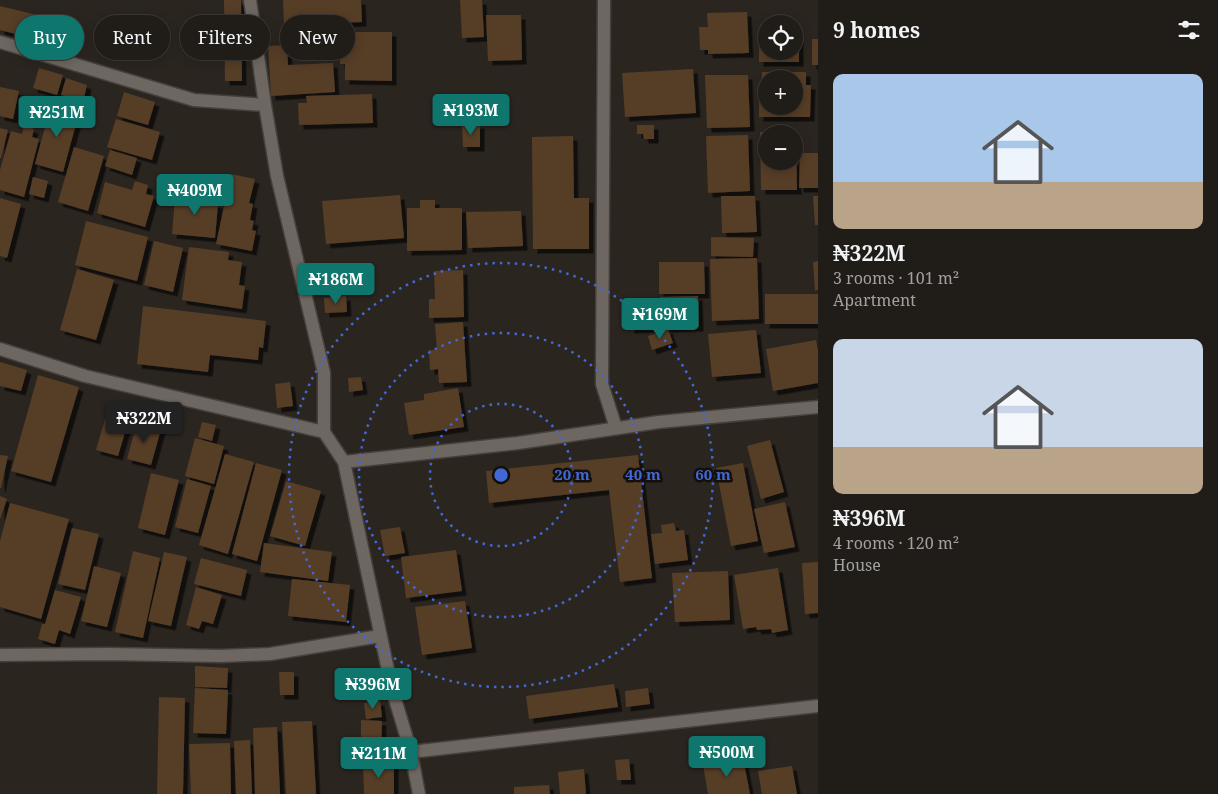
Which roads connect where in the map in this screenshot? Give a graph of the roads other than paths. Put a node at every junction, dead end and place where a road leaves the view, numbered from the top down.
1 (250, 0) edge
2 (604, 0) edge
3 (0, 42) edge
4 (265, 104) junction
5 (0, 349) edge
6 (818, 406) edge
7 (616, 428) junction
8 (324, 432) junction
9 (344, 462) junction
10 (380, 636) junction
11 (0, 656) edge
12 (818, 706) edge
13 (411, 752) junction
14 (419, 794) edge

1 - 4 street
2 - 7 street
3 - 4 street
4 - 8 street
5 - 8 street
6 - 7 street
7 - 9 street
8 - 9 street
9 - 10 street
10 - 11 street
10 - 13 street
12 - 13 street
13 - 14 street

